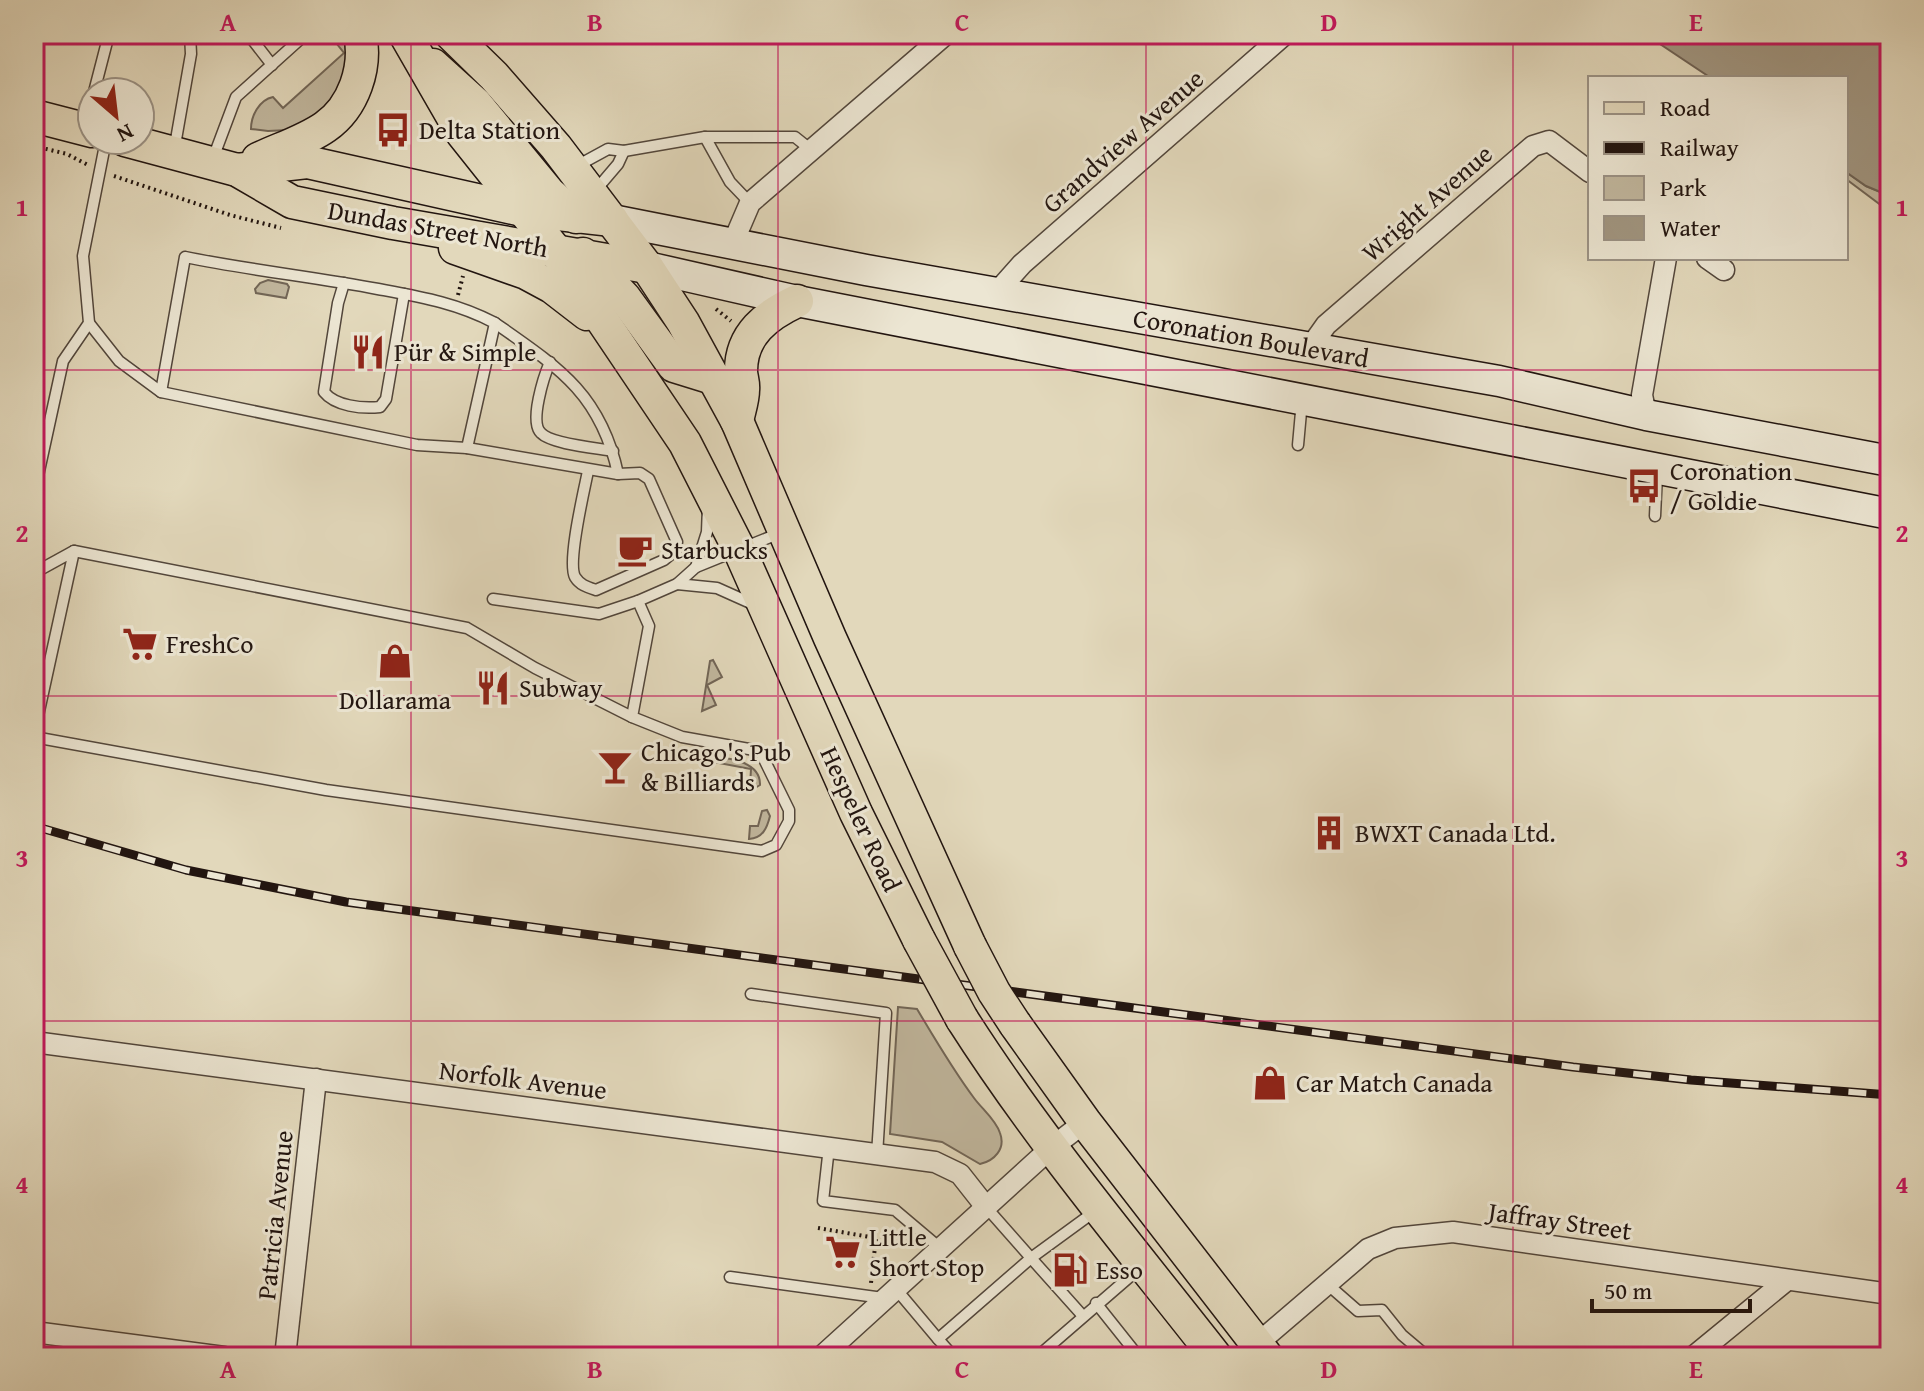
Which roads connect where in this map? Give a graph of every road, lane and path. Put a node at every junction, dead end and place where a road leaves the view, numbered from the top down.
1 (109, 34) edge
2 (190, 34) edge
3 (248, 34) edge
4 (306, 34) edge
5 (360, 34) edge
6 (946, 34) edge
7 (1285, 34) edge
8 (459, 37) edge
9 (408, 39) edge
10 (272, 65) junction
11 (98, 76) edge
12 (34, 116) edge
13 (76, 123) edge
14 (705, 137) junction
15 (156, 148) edge
16 (810, 149) junction
17 (624, 151) junction
18 (174, 153) junction
19 (91, 156) edge
20 (224, 166) junction
21 (572, 168) junction
22 (1588, 170) edge
23 (139, 186) dead end
24 (750, 203) junction
25 (582, 204) junction
26 (522, 210) junction
27 (612, 220) junction
28 (393, 223) junction
29 (284, 228) dead end
30 (732, 245) junction
31 (570, 252) junction
32 (1666, 260) edge
33 (647, 267) junction
34 (344, 283) junction
35 (998, 291) junction
36 (404, 294) junction
37 (797, 301) junction
38 (713, 307) dead end
39 (733, 322) dead end
40 (89, 323) junction
41 (495, 323) junction
42 (612, 333) junction
43 (991, 338) junction
44 (1309, 349) junction
45 (550, 362) junction
46 (716, 379) junction
47 (161, 392) junction
48 (1302, 399) junction
49 (1646, 415) junction
50 (737, 421) junction
51 (1298, 445) dead end
52 (467, 448) junction
53 (613, 451) junction
54 (1890, 461) edge
55 (1657, 467) junction
56 (588, 471) junction
57 (618, 474) junction
58 (711, 493) junction
59 (34, 494) edge
60 (1890, 514) edge
61 (1655, 516) dead end
62 (783, 532) junction
63 (739, 549) junction
64 (74, 551) junction
65 (696, 567) junction
66 (34, 573) edge
67 (677, 584) junction
68 (493, 599) dead end
69 (638, 601) junction
70 (766, 610) junction
71 (632, 717) junction
72 (34, 735) edge
73 (751, 994) dead end
74 (34, 1042) edge
75 (316, 1079) junction
76 (1085, 1122) junction
77 (829, 1147) junction
78 (1051, 1148) junction
79 (877, 1155) junction
80 (986, 1207) junction
81 (1099, 1208) junction
82 (818, 1228) dead end
83 (940, 1248) junction
84 (1031, 1258) junction
85 (1143, 1265) junction
86 (730, 1277) dead end
87 (1787, 1280) junction
88 (1326, 1283) junction
89 (885, 1292) junction
90 (1890, 1294) edge
91 (1096, 1303) junction
92 (1082, 1315) junction
93 (34, 1332) edge
94 (938, 1339) junction
95 (1255, 1353) edge
96 (224, 1357) edge
97 (285, 1357) edge
98 (821, 1357) edge
99 (954, 1357) edge
100 (1037, 1357) edge
101 (1139, 1357) edge
102 (1216, 1357) edge
103 (1428, 1357) edge
104 (1693, 1357) edge

1 - 11 lane
2 - 18 lane
3 - 10 lane
4 - 10 lane
5 - 20 main road
6 - 16 street
7 - 35 street, Grandview Avenue
8 - 21 main road
9 - 25 main road
9 - 26 main road
10 - 20 lane
12 - 13 main road
14 - 16 lane
14 - 17 lane
14 - 24 lane
15 - 18 main road, Dundas Street North
16 - 24 street
17 - 21 lane
17 - 25 lane
18 - 20 main road, Dundas Street North
19 - 40 lane
20 - 26 main road, Dundas Street North
20 - 28 main road, Dundas Street North
21 - 25 main road
22 - 44 street, Wright Avenue
23 - 29 path
24 - 30 street
25 - 26 main road, Dundas Street North
25 - 27 main road, Dundas Street North
25 - 33 main road
26 - 31 main road
27 - 30 main road, Coronation Boulevard
27 - 33 main road, Hespeler Road
28 - 31 main road, Dundas Street North
28 - 42 main road
30 - 35 main road, Coronation Boulevard
31 - 33 main road, Dundas Street North
31 - 42 main road, Hespeler Road
31 - 46 main road
32 - 49 street
33 - 37 main road, Coronation Boulevard
33 - 46 main road, Hespeler Road
34 - 36 lane
34 - 36 lane
34 - 47 lane
35 - 43 main road
35 - 44 main road, Coronation Boulevard
36 - 41 lane
37 - 43 main road, Coronation Boulevard
37 - 50 main road
38 - 39 path
40 - 47 lane
40 - 59 lane
41 - 45 lane
41 - 52 lane
42 - 58 main road, Hespeler Road
43 - 48 main road, Coronation Boulevard
44 - 48 main road
44 - 49 main road, Coronation Boulevard
45 - 53 lane
45 - 53 lane
46 - 50 main road, Hespeler Road
47 - 52 lane
48 - 51 lane
48 - 55 main road, Coronation Boulevard
49 - 54 main road, Coronation Boulevard
49 - 55 main road
50 - 62 main road, Hespeler Road
52 - 56 lane
53 - 57 lane
55 - 60 main road, Coronation Boulevard
55 - 61 lane
56 - 57 lane
56 - 57 lane
58 - 63 main road, Hespeler Road
58 - 65 lane
62 - 63 lane
62 - 76 main road, Hespeler Road, bridge
63 - 65 lane
63 - 70 main road, Hespeler Road
64 - 66 lane
64 - 71 lane
64 - 72 lane
65 - 67 lane
67 - 69 lane
67 - 70 lane
68 - 69 lane
69 - 71 lane
70 - 78 main road, Hespeler Road, bridge
71 - 72 lane
73 - 79 lane
74 - 75 street, Norfolk Avenue
75 - 77 street, Norfolk Avenue
75 - 97 street, Patricia Avenue
76 - 78 street
76 - 95 main road, Hespeler Road
77 - 79 street, Norfolk Avenue
77 - 83 lane
78 - 80 street
78 - 81 main road, Hespeler Road
79 - 80 street, Norfolk Avenue
80 - 83 street
80 - 84 lane
81 - 84 lane
81 - 85 main road, Hespeler Road
82 - 89 path
83 - 89 street
84 - 92 lane
84 - 94 lane
85 - 91 lane
85 - 102 main road, Hespeler Road
86 - 89 lane
87 - 88 street, Jaffray Street
87 - 90 street, Jaffray Street
87 - 104 street
88 - 95 street, Jaffray Street
88 - 103 lane
89 - 94 lane
89 - 98 street
91 - 92 lane
91 - 101 lane
92 - 100 lane
93 - 96 street
94 - 99 lane

